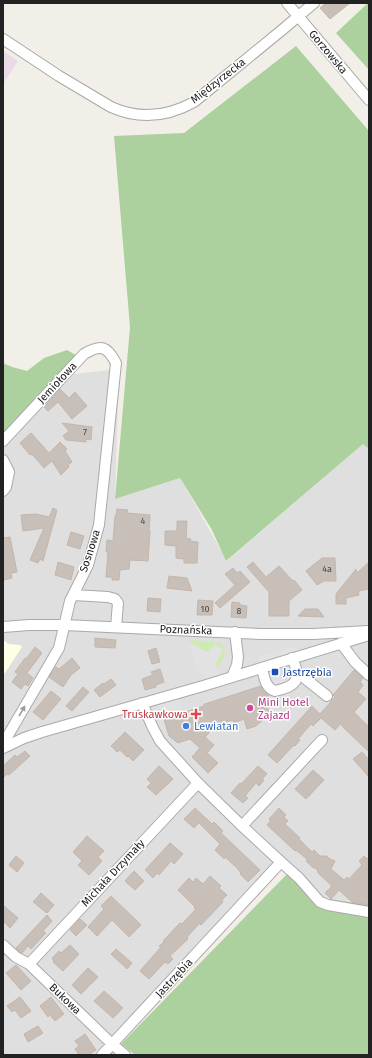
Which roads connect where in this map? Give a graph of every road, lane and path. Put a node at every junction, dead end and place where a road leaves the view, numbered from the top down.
1 (287, 3) edge
2 (314, 3) edge
3 (298, 17) junction
4 (3, 39) edge
5 (369, 100) edge
6 (116, 363) joint
7 (3, 441) edge
8 (3, 460) edge
9 (3, 491) edge
10 (73, 595) junction
11 (64, 625) junction
12 (3, 627) edge
13 (116, 627) junction
14 (235, 632) junction
15 (366, 634) edge
16 (341, 643) junction
17 (292, 658) junction
18 (262, 668) junction
19 (297, 672) junction
20 (369, 675) edge
21 (232, 677) junction
22 (327, 696) dead end
23 (142, 703) junction
24 (322, 740) dead end
25 (3, 744) edge
26 (3, 748) edge
27 (198, 783) junction
28 (242, 826) junction
29 (281, 862) junction
30 (369, 912) edge
31 (3, 945) edge
32 (29, 964) junction
33 (112, 1044) junction
34 (102, 1055) edge
35 (126, 1055) edge

1 - 3 street, Gorzowska
2 - 3 street, Międzyrzecka
3 - 4 street, Międzyrzecka
3 - 5 street, Gorzowska
6 - 7 street, Jemiołowa
6 - 10 street, Sosnowa
8 - 9 street
10 - 11 street, Sosnowa
10 - 13 street
11 - 12 street, Poznańska
11 - 13 street, Poznańska
25 -> 11 street, Sosnowa
13 - 14 street, Poznańska
14 - 15 street, Poznańska
14 - 21 street
15 - 16 street
16 - 17 street
16 - 20 street
17 - 18 street
17 - 19 street
18 - 19 street
18 - 21 street
19 - 22 street
21 - 23 street
23 - 26 street
23 - 27 street
24 - 28 street
27 - 28 street
27 - 32 street, Michała Drzymały
28 - 29 street
29 - 30 street
29 - 33 street, Jastrzębia
31 - 32 street, Bukowa
32 - 33 street, Bukowa
33 - 34 street, Jastrzębia
33 - 35 street, Bukowa

